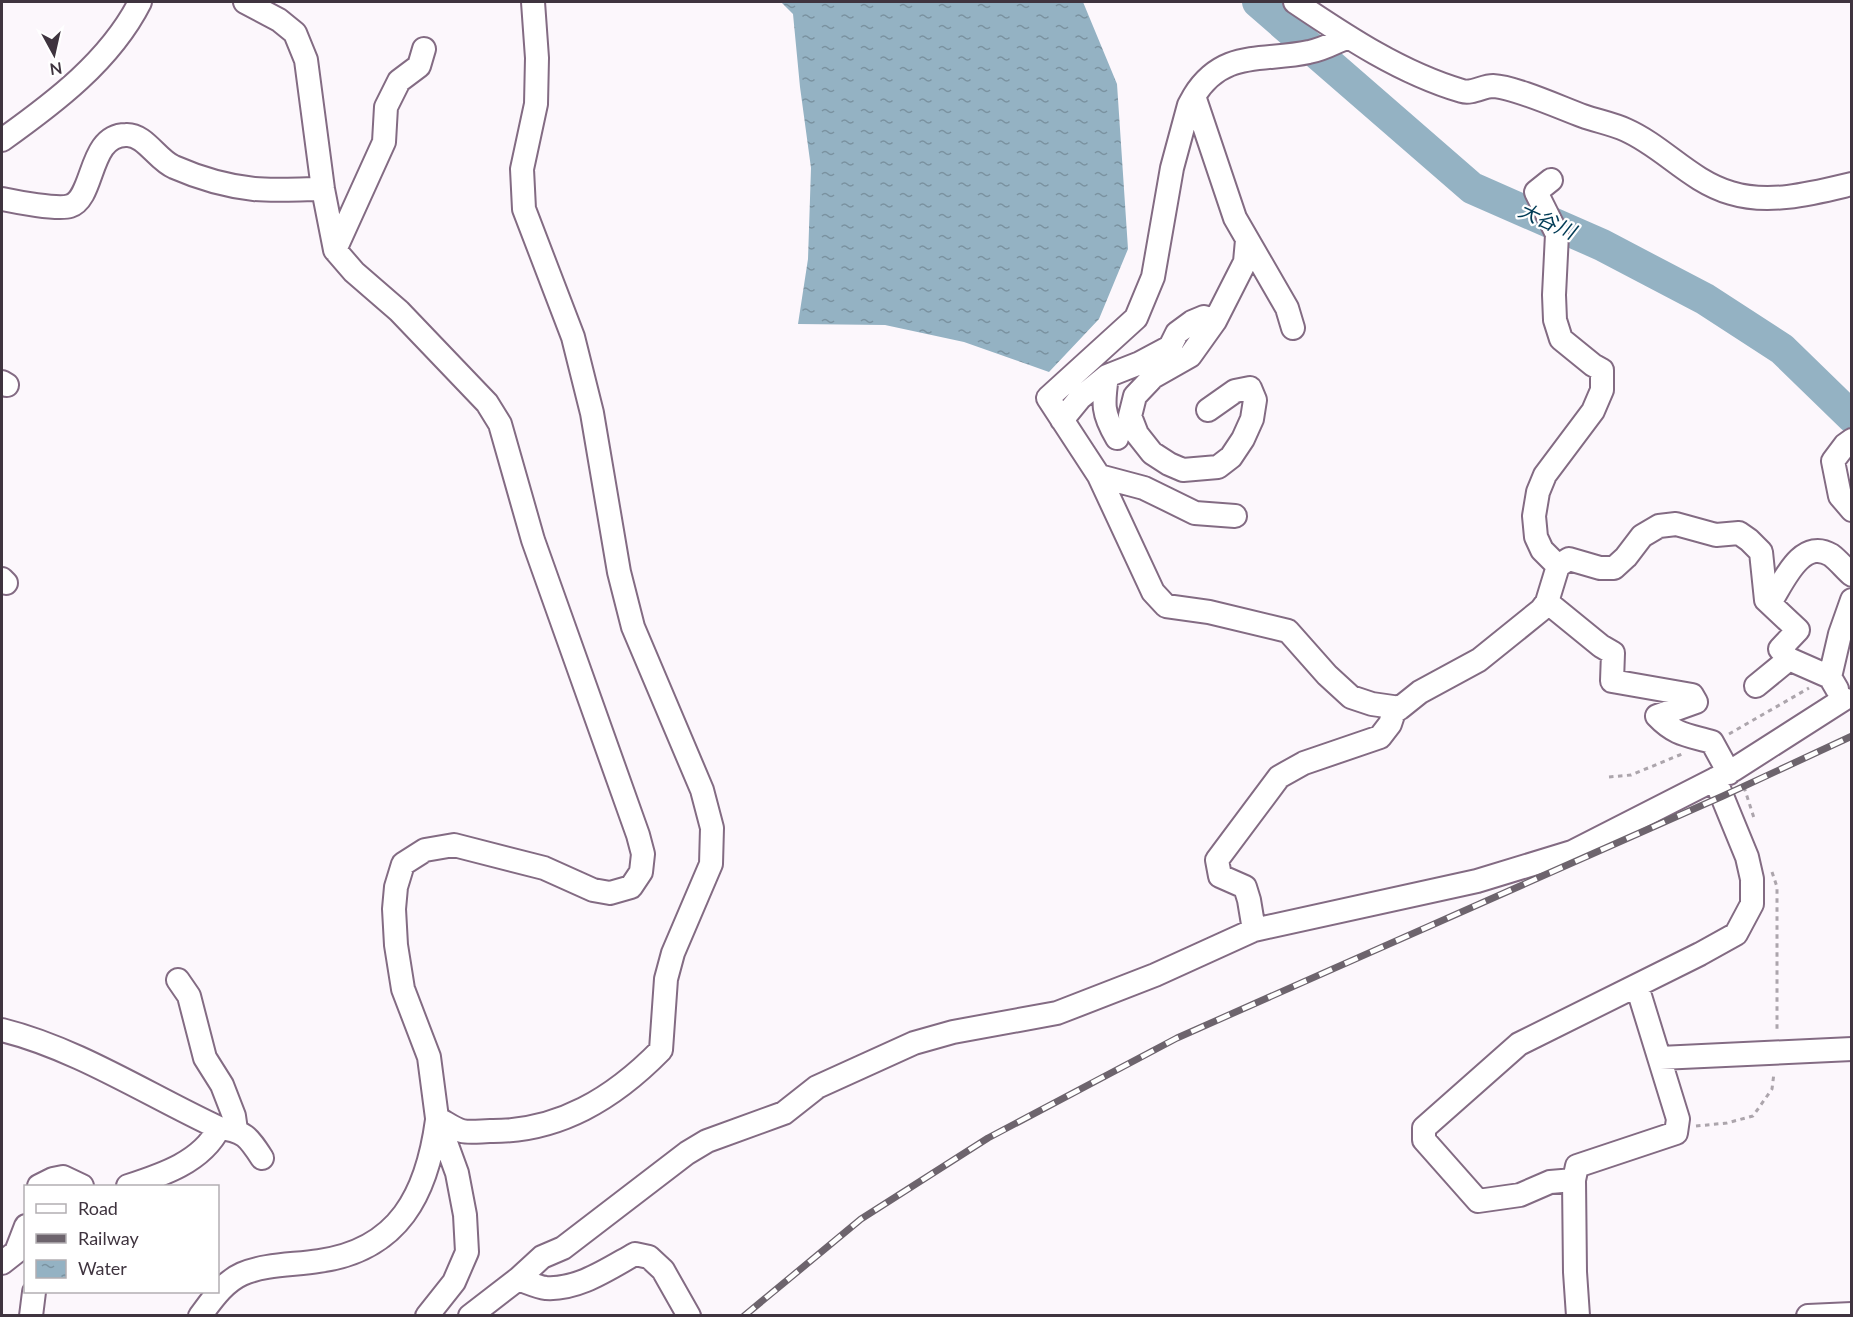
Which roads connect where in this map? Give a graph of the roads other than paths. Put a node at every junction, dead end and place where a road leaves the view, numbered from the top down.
1 (140, 2) edge
2 (245, 2) edge
3 (533, 2) edge
4 (1294, 2) edge
5 (275, 11) edge
6 (1348, 37) junction
7 (424, 48) dead end
8 (1194, 96) junction
9 (2, 140) edge
10 (1551, 180) dead end
11 (1851, 184) edge
12 (323, 189) junction
13 (2, 199) edge
14 (1247, 240) junction
15 (335, 250) junction
16 (1215, 321) junction
17 (1293, 328) dead end
18 (1107, 376) junction
19 (1208, 410) dead end
20 (1062, 420) junction
21 (1117, 438) dead end
22 (1851, 440) edge
23 (1099, 476) junction
24 (1851, 510) edge
25 (1236, 516) dead end
26 (1558, 566) junction
27 (1851, 575) edge
28 (1766, 600) junction
29 (1851, 600) edge
30 (1547, 602) junction
31 (1789, 659) junction
32 (1830, 677) junction
33 (1756, 686) dead end
34 (1848, 705) edge
35 (1400, 708) junction
36 (1729, 779) junction
37 (1254, 930) junction
38 (178, 980) dead end
39 (1637, 986) junction
40 (2, 1030) edge
41 (1851, 1049) edge
42 (1660, 1058) junction
43 (437, 1118) junction
44 (228, 1129) junction
45 (262, 1158) dead end
46 (1574, 1179) junction
47 (41, 1185) edge
48 (80, 1185) edge
49 (131, 1185) edge
50 (24, 1231) edge
51 (2, 1263) edge
52 (518, 1279) junction
53 (219, 1292) edge
54 (34, 1293) edge
55 (218, 1293) edge
56 (1851, 1314) edge
57 (31, 1316) edge
58 (200, 1316) edge
59 (427, 1316) edge
60 (470, 1316) edge
61 (689, 1316) edge
62 (1578, 1316) edge
63 (1808, 1316) edge

1 - 9 street
2 - 5 street
3 - 43 street
4 - 6 street
5 - 12 street
6 - 8 street
6 - 11 street
7 - 15 street
8 - 14 street
8 - 20 street
10 - 26 street
12 - 13 street
12 - 15 street
14 - 16 street
14 - 17 street
15 - 43 street
16 - 18 street
16 - 19 street
18 - 20 street
18 - 21 street
20 - 23 street
22 - 24 street
23 - 25 street
23 - 35 street
26 - 28 street
26 - 30 street
27 - 28 street
28 - 31 street
29 - 32 street
30 - 35 street
30 - 36 street
31 - 32 street
31 - 33 street
32 - 34 street
34 - 36 street
35 - 37 street
36 - 37 street
36 - 39 street
37 - 52 street
38 - 44 street
39 - 42 street
39 - 46 street
40 - 44 street
41 - 42 street
42 - 46 street
43 - 53 street
43 - 59 street
44 - 45 street
44 - 49 street
46 - 62 street
47 - 48 street
50 - 51 street
52 - 60 street
52 - 61 street
54 - 57 street
55 - 58 street
56 - 63 street

